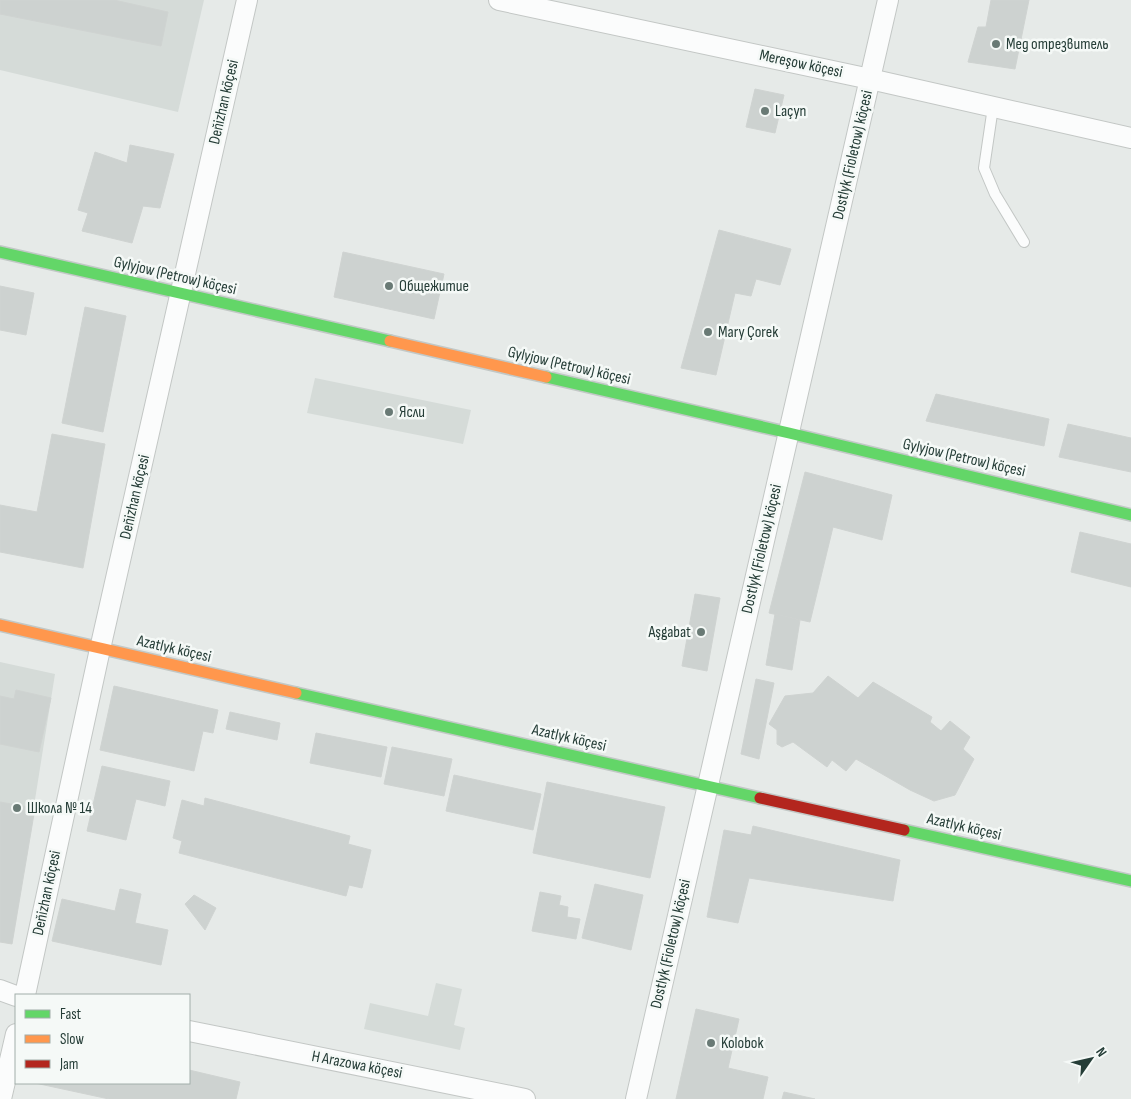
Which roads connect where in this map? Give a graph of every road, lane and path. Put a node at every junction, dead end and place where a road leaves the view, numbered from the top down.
1 (246, 0) edge
2 (499, 0) edge
3 (888, 0) edge
4 (870, 79) junction
5 (993, 107) junction
6 (1131, 138) edge
7 (1024, 242) dead end
8 (0, 252) edge
9 (180, 294) junction
10 (789, 433) junction
11 (1131, 515) edge
12 (0, 625) edge
13 (100, 649) junction
14 (708, 786) junction
15 (1131, 881) edge
16 (0, 990) edge
17 (25, 994) edge
18 (15, 996) edge
19 (190, 1031) edge
20 (15, 1038) edge
21 (493, 1096) edge
22 (1, 1099) edge
23 (525, 1099) edge
24 (636, 1099) edge

1 - 9 street, Deňizhan köçesi
2 - 4 street, Mereşow köçesi
3 - 4 street, Dostlyk (Fioletow) köçesi
4 - 5 street, Mereşow köçesi
4 - 10 street, Dostlyk (Fioletow) köçesi
5 - 6 street, Mereşow köçesi
5 - 7 lane
8 - 9 street, Gylyjow (Petrow) köçesi
9 - 10 street, Gylyjow (Petrow) köçesi
9 - 13 street, Deňizhan köçesi
10 - 11 street, Gylyjow (Petrow) köçesi
10 - 14 street, Dostlyk (Fioletow) köçesi
12 - 13 street, Azatlyk köçesi
13 - 14 street, Azatlyk köçesi
13 - 17 street, Deňizhan köçesi
14 - 15 street, Azatlyk köçesi
14 - 24 street, Dostlyk (Fioletow) köçesi
16 - 18 street
19 - 21 street, H Arazowa köçesi
20 - 22 street
21 - 23 street, H Arazowa köçesi

